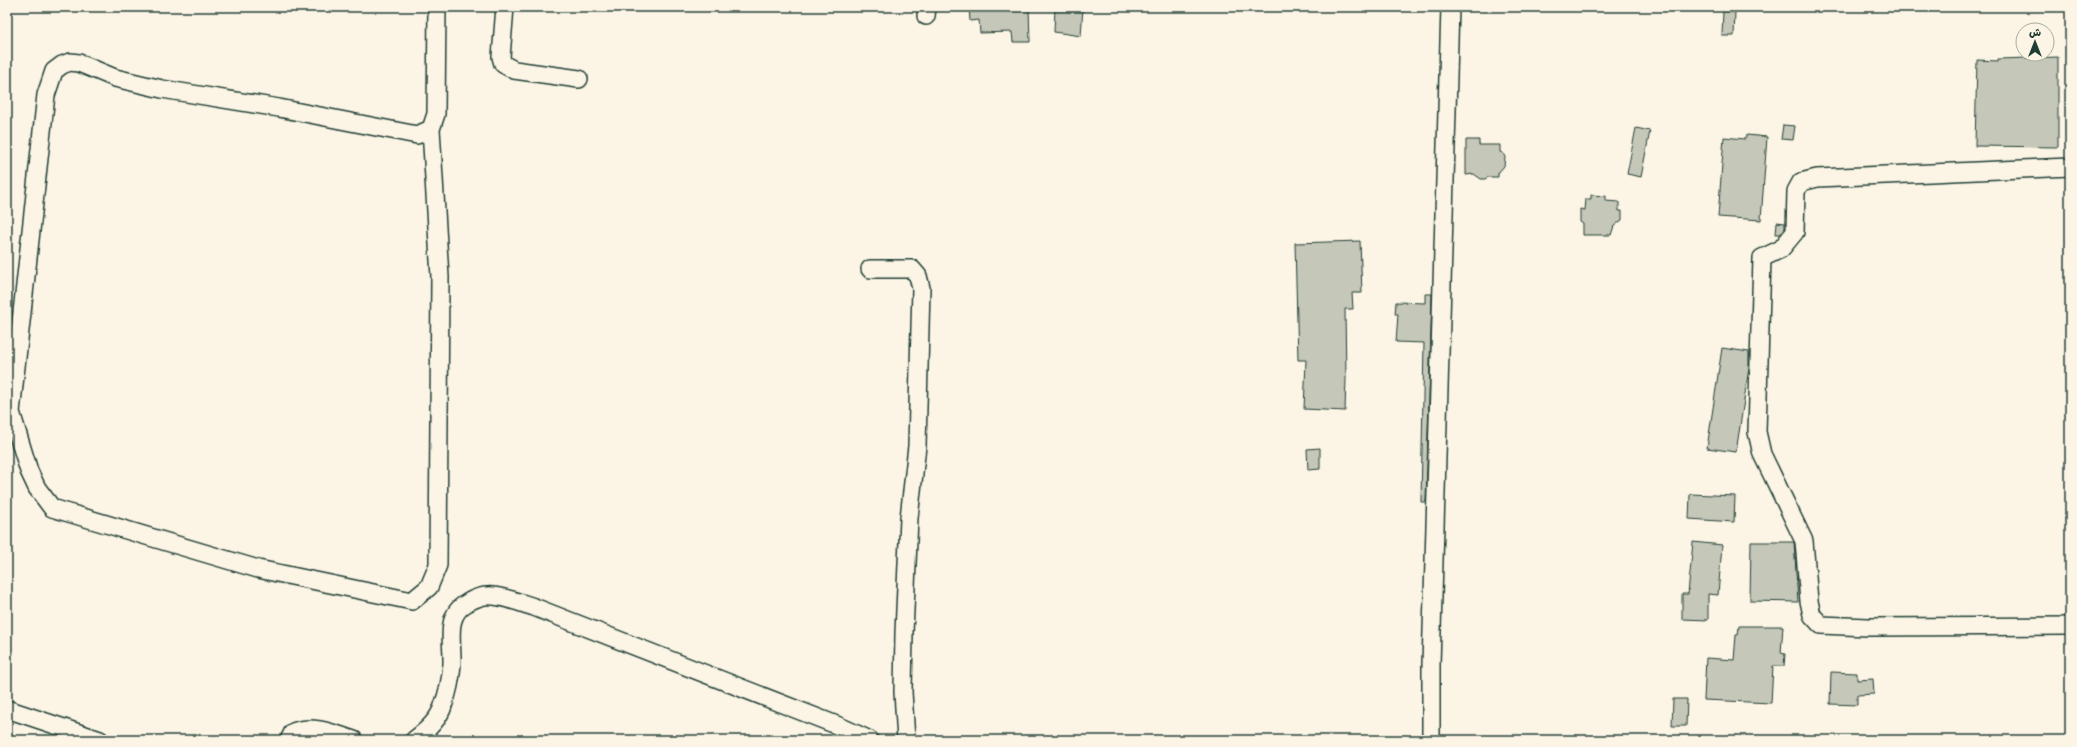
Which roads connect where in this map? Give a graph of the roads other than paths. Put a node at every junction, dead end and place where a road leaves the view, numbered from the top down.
1 (438, 7) edge
2 (505, 7) edge
3 (1450, 7) edge
4 (579, 79) dead end
5 (431, 129) junction
6 (2070, 167) edge
7 (870, 269) dead end
8 (14, 320) edge
9 (2070, 626) edge
10 (7, 709) edge
11 (100, 740) edge
12 (289, 740) edge
13 (354, 740) edge
14 (414, 740) edge
15 (870, 740) edge
16 (906, 740) edge
17 (1431, 740) edge

1 - 5 street
2 - 4 street
3 - 17 street
5 - 8 street
5 - 8 street
6 - 9 street
7 - 16 street
10 - 11 street
12 - 13 street
14 - 15 street

